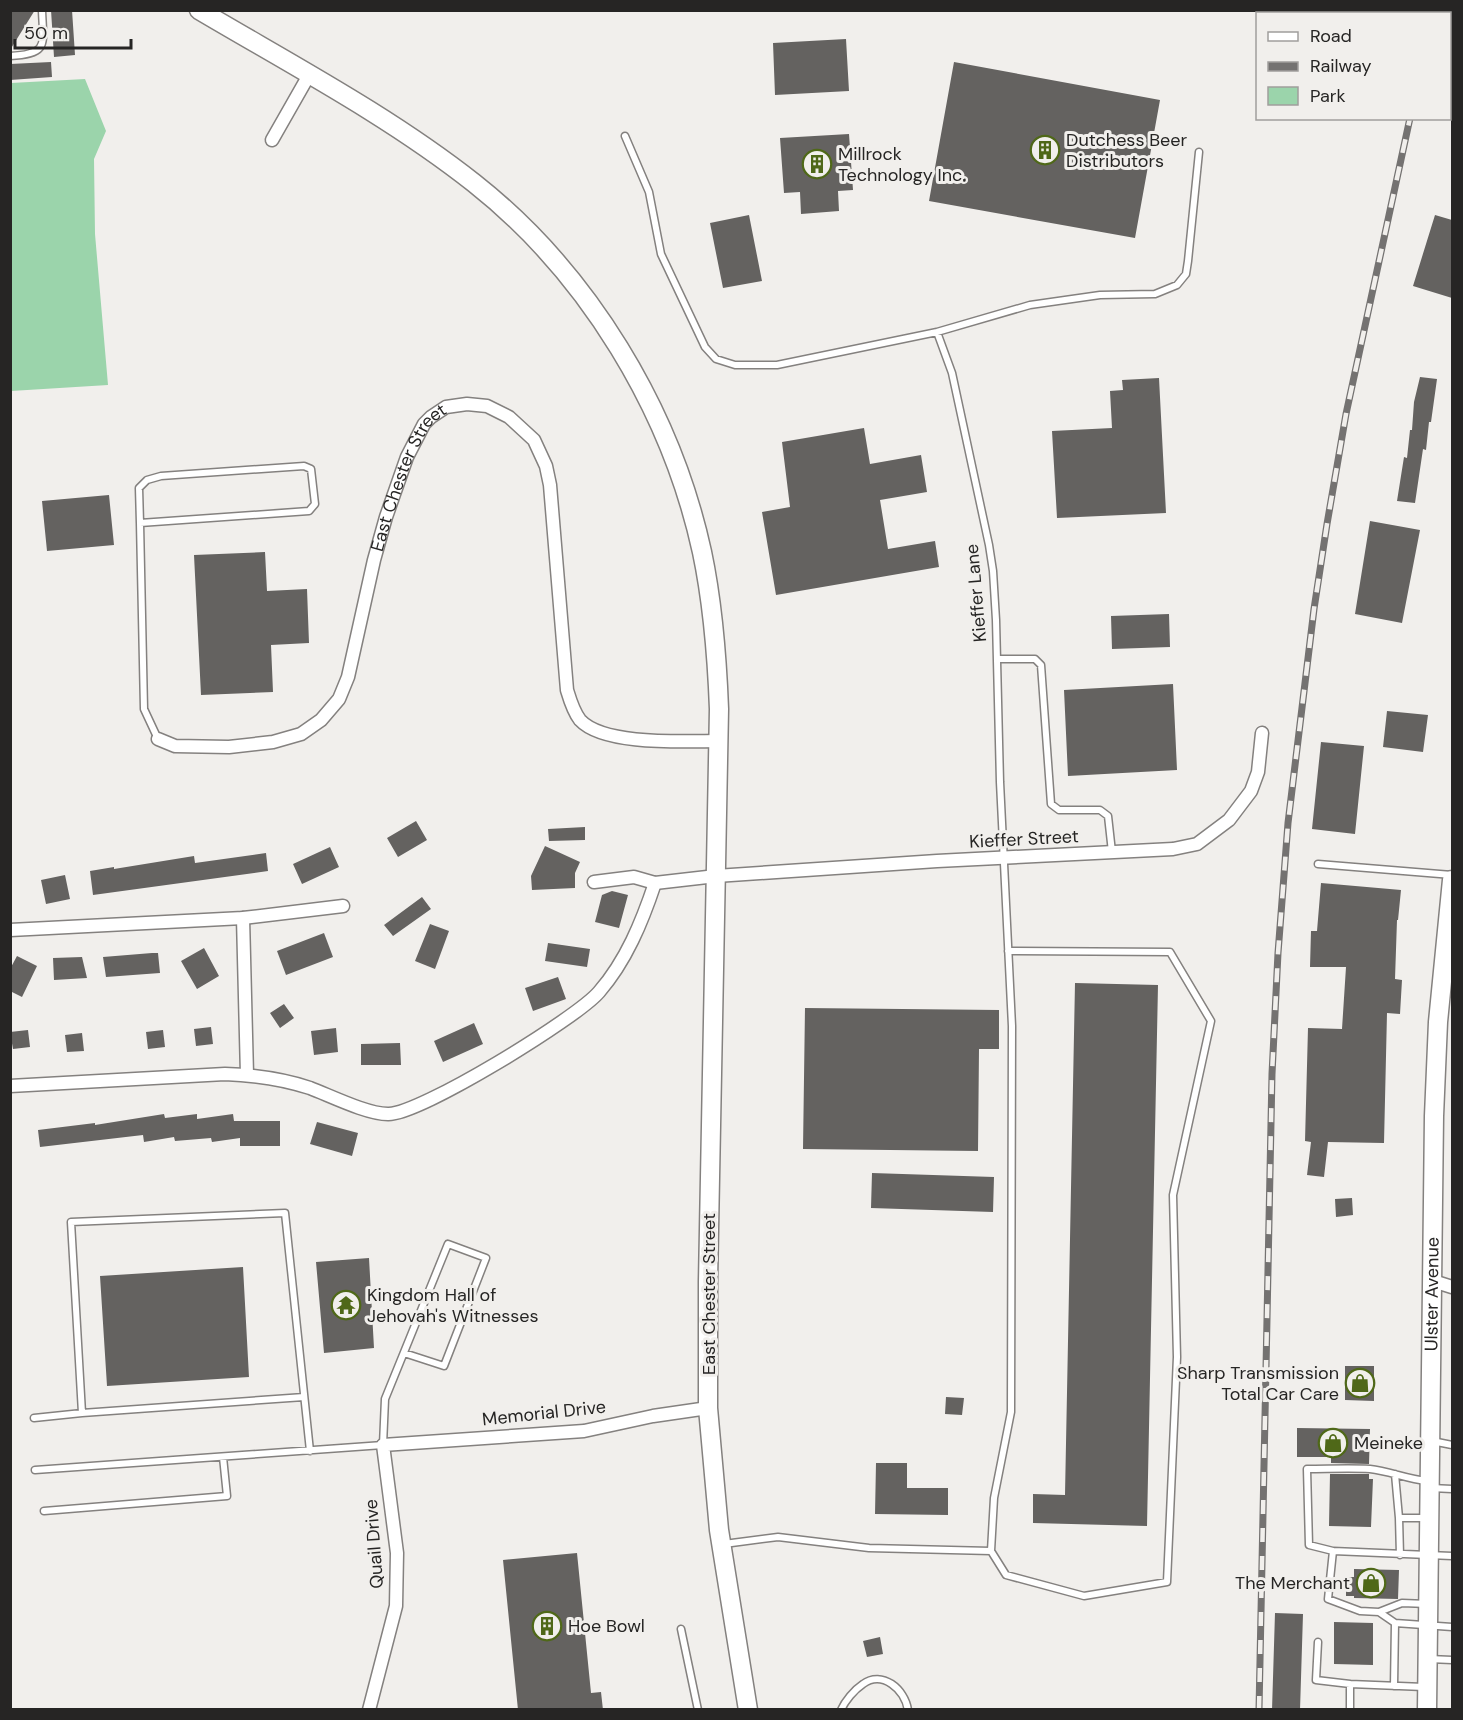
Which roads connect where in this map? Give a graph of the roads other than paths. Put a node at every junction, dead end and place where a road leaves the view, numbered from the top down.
1 (42, 10) edge
2 (199, 10) edge
3 (10, 56) edge
4 (309, 75) junction
5 (625, 136) dead end
6 (272, 140) dead end
7 (1199, 152) dead end
8 (937, 332) junction
9 (140, 523) junction
10 (997, 658) junction
11 (1262, 733) dead end
12 (158, 739) joint
13 (719, 741) junction
14 (1112, 852) junction
15 (1004, 858) junction
16 (1318, 864) dead end
17 (1452, 875) edge
18 (716, 876) junction
19 (1452, 880) edge
20 (594, 882) dead end
21 (655, 883) junction
22 (343, 906) dead end
23 (243, 918) junction
24 (10, 930) edge
25 (1450, 930) edge
26 (1008, 951) junction
27 (1449, 956) edge
28 (247, 1075) junction
29 (10, 1086) edge
30 (1433, 1281) junction
31 (1452, 1287) edge
32 (404, 1353) junction
33 (304, 1397) junction
34 (708, 1408) junction
35 (82, 1413) junction
36 (34, 1418) dead end
37 (1431, 1441) junction
38 (383, 1445) junction
39 (1452, 1445) edge
40 (310, 1451) junction
41 (223, 1457) junction
42 (35, 1470) dead end
43 (1395, 1474) junction
44 (1430, 1484) junction
45 (1452, 1489) edge
46 (44, 1511) dead end
47 (1399, 1518) junction
48 (1430, 1518) junction
49 (721, 1544) junction
50 (991, 1551) junction
51 (1332, 1551) junction
52 (1400, 1555) junction
53 (1429, 1556) junction
54 (1452, 1556) edge
55 (1428, 1604) junction
56 (1379, 1612) junction
57 (1395, 1623) junction
58 (1428, 1626) junction
59 (1452, 1627) edge
60 (681, 1629) dead end
61 (1318, 1641) dead end
62 (1428, 1659) junction
63 (1452, 1660) edge
64 (1350, 1684) junction
65 (1394, 1686) junction
66 (1428, 1687) junction
67 (369, 1710) edge
68 (698, 1710) edge
69 (748, 1710) edge
70 (841, 1710) edge
71 (908, 1710) edge
72 (1350, 1710) edge
73 (1427, 1710) edge

1 - 3 lane
2 - 4 main road, East Chester Street
4 - 6 street
4 - 13 main road, East Chester Street
5 - 8 lane
7 - 8 lane
8 - 10 lane, Kieffer Lane
9 - 9 lane
9 - 12 lane
10 - 14 lane
10 - 15 lane, Kieffer Lane
11 - 14 street, Kieffer Street
12 - 13 street, East Chester Street
13 - 18 main road, East Chester Street
14 - 15 street, Kieffer Street
15 - 18 street, Kieffer Street
15 - 26 lane, Kieffer Lane
16 - 17 lane
18 - 21 street, Kieffer Street
18 - 34 main road, East Chester Street
19 - 25 main road, Ulster Avenue
20 - 21 street, Kieffer Street
21 - 28 street
22 - 23 street
23 - 24 street
23 - 28 street
25 - 27 main road, Ulster Avenue
26 - 50 lane, Kieffer Lane
26 - 50 lane
27 - 30 main road, Ulster Avenue
28 - 29 street
30 - 31 street
30 - 37 main road, Ulster Avenue
32 - 32 lane
32 - 38 lane
33 - 35 lane
33 - 35 lane
33 - 40 lane
34 - 38 street, Memorial Drive
34 - 49 main road, East Chester Street
35 - 36 lane
37 - 39 lane
37 - 44 main road, Ulster Avenue
38 - 40 lane
38 - 67 street, Quail Drive
40 - 41 lane
41 - 42 lane
41 - 46 lane
43 - 44 lane
43 - 47 lane
43 - 51 lane
44 - 45 lane
44 - 48 main road, Ulster Avenue
47 - 48 lane
47 - 52 lane
48 - 53 main road, Ulster Avenue
49 - 50 lane
49 - 69 main road, East Chester Street
51 - 52 lane
51 - 56 lane
52 - 53 lane
53 - 54 lane
53 - 55 main road, Ulster Avenue
55 - 56 lane
55 - 58 main road, Ulster Avenue
56 - 57 lane
57 - 58 lane
57 - 65 lane
58 - 59 lane
58 - 62 main road, Ulster Avenue
60 - 68 lane
61 - 64 lane
62 - 63 lane
62 - 66 main road, Ulster Avenue
64 - 65 lane
64 - 72 lane
65 - 66 lane
66 - 73 main road, Ulster Avenue
70 - 71 lane

